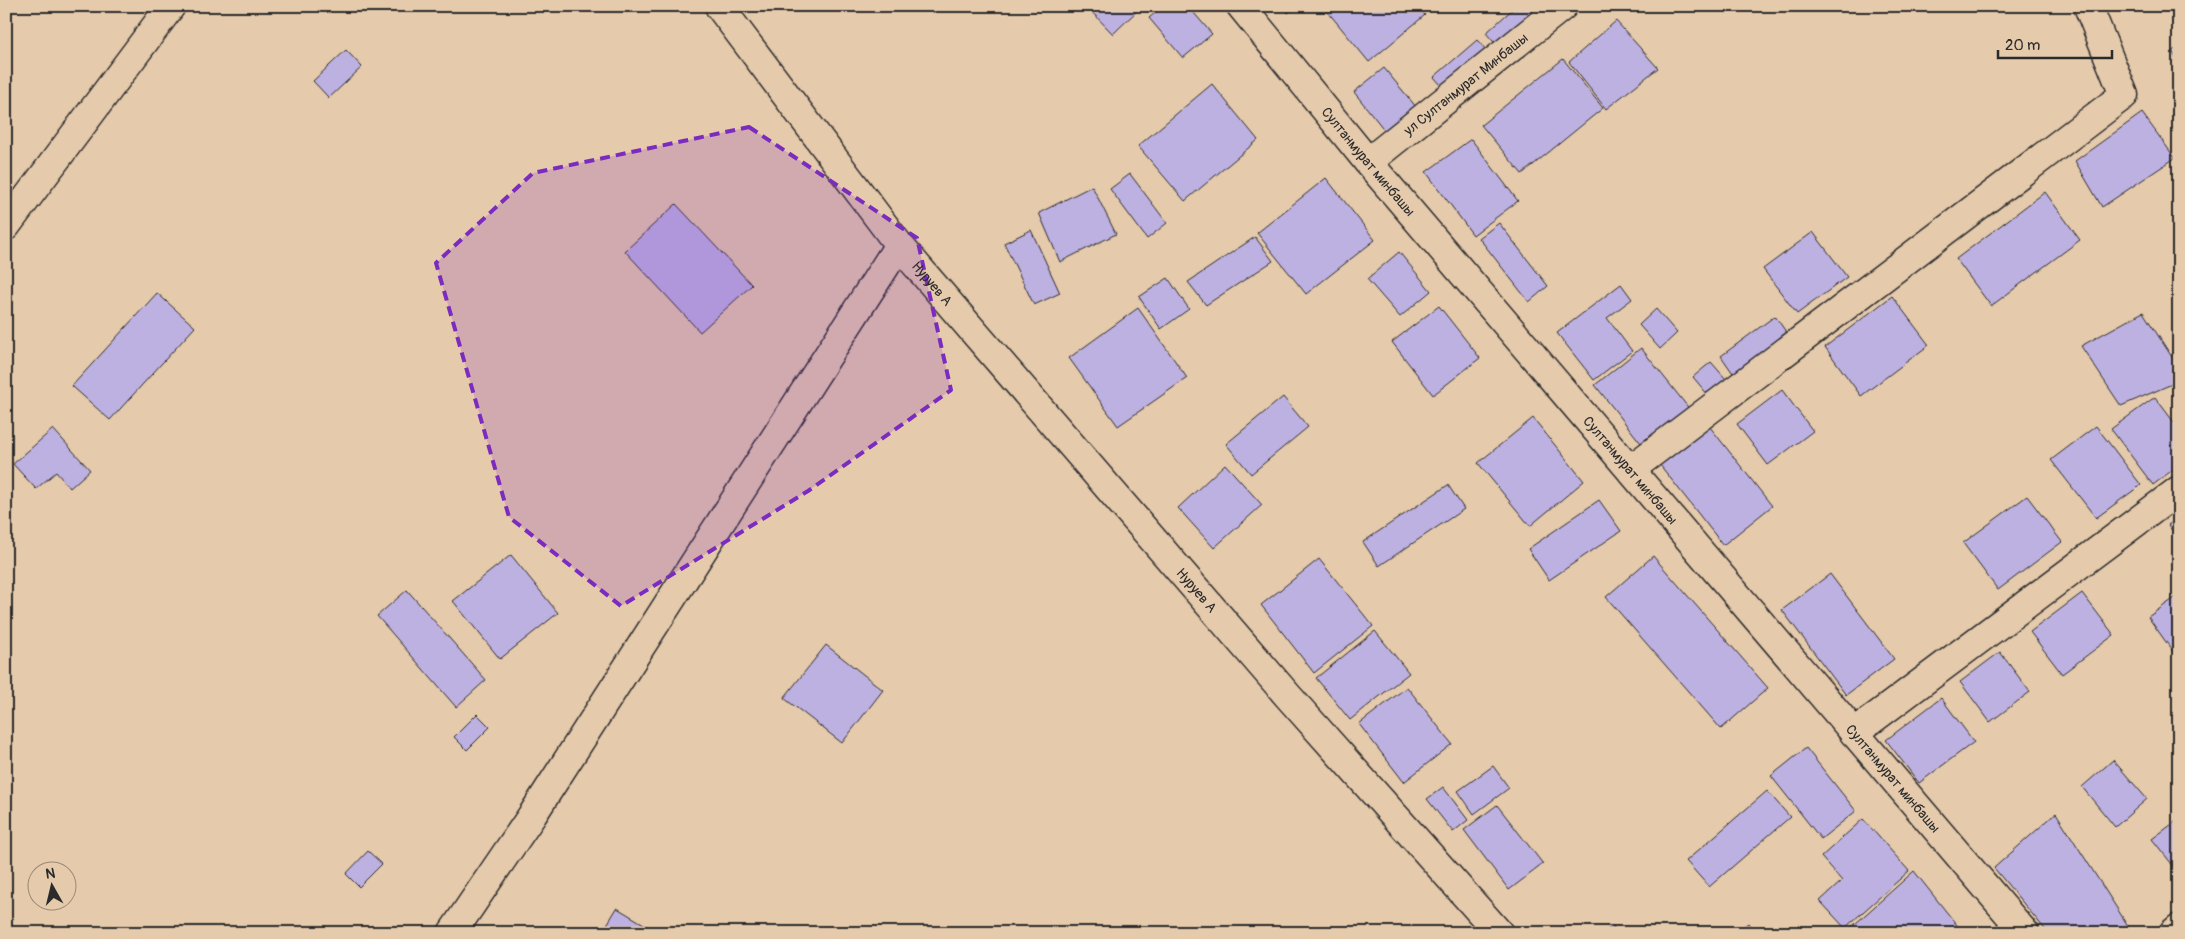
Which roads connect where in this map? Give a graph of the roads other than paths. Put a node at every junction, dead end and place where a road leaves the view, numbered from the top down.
1 (171, 6) edge
2 (719, 6) edge
3 (1240, 6) edge
4 (1563, 6) edge
5 (2088, 6) edge
6 (1368, 162) junction
7 (6, 226) edge
8 (899, 245) junction
9 (1630, 469) junction
10 (2179, 490) edge
11 (1854, 733) junction
12 (2179, 928) edge
13 (452, 933) edge
14 (1498, 933) edge
15 (2025, 933) edge
16 (2173, 933) edge

1 - 7 street
2 - 8 street, Нуруев А
3 - 6 street, Султанмурат минбашы
4 - 6 street, ул Султанмурат Минбашы
5 - 9 street
6 - 9 street, Султанмурат минбашы
8 - 13 street
8 - 14 street, Нуруев А
9 - 11 street, Султанмурат минбашы
10 - 11 street
11 - 15 street, Султанмурат минбашы
12 - 16 street

